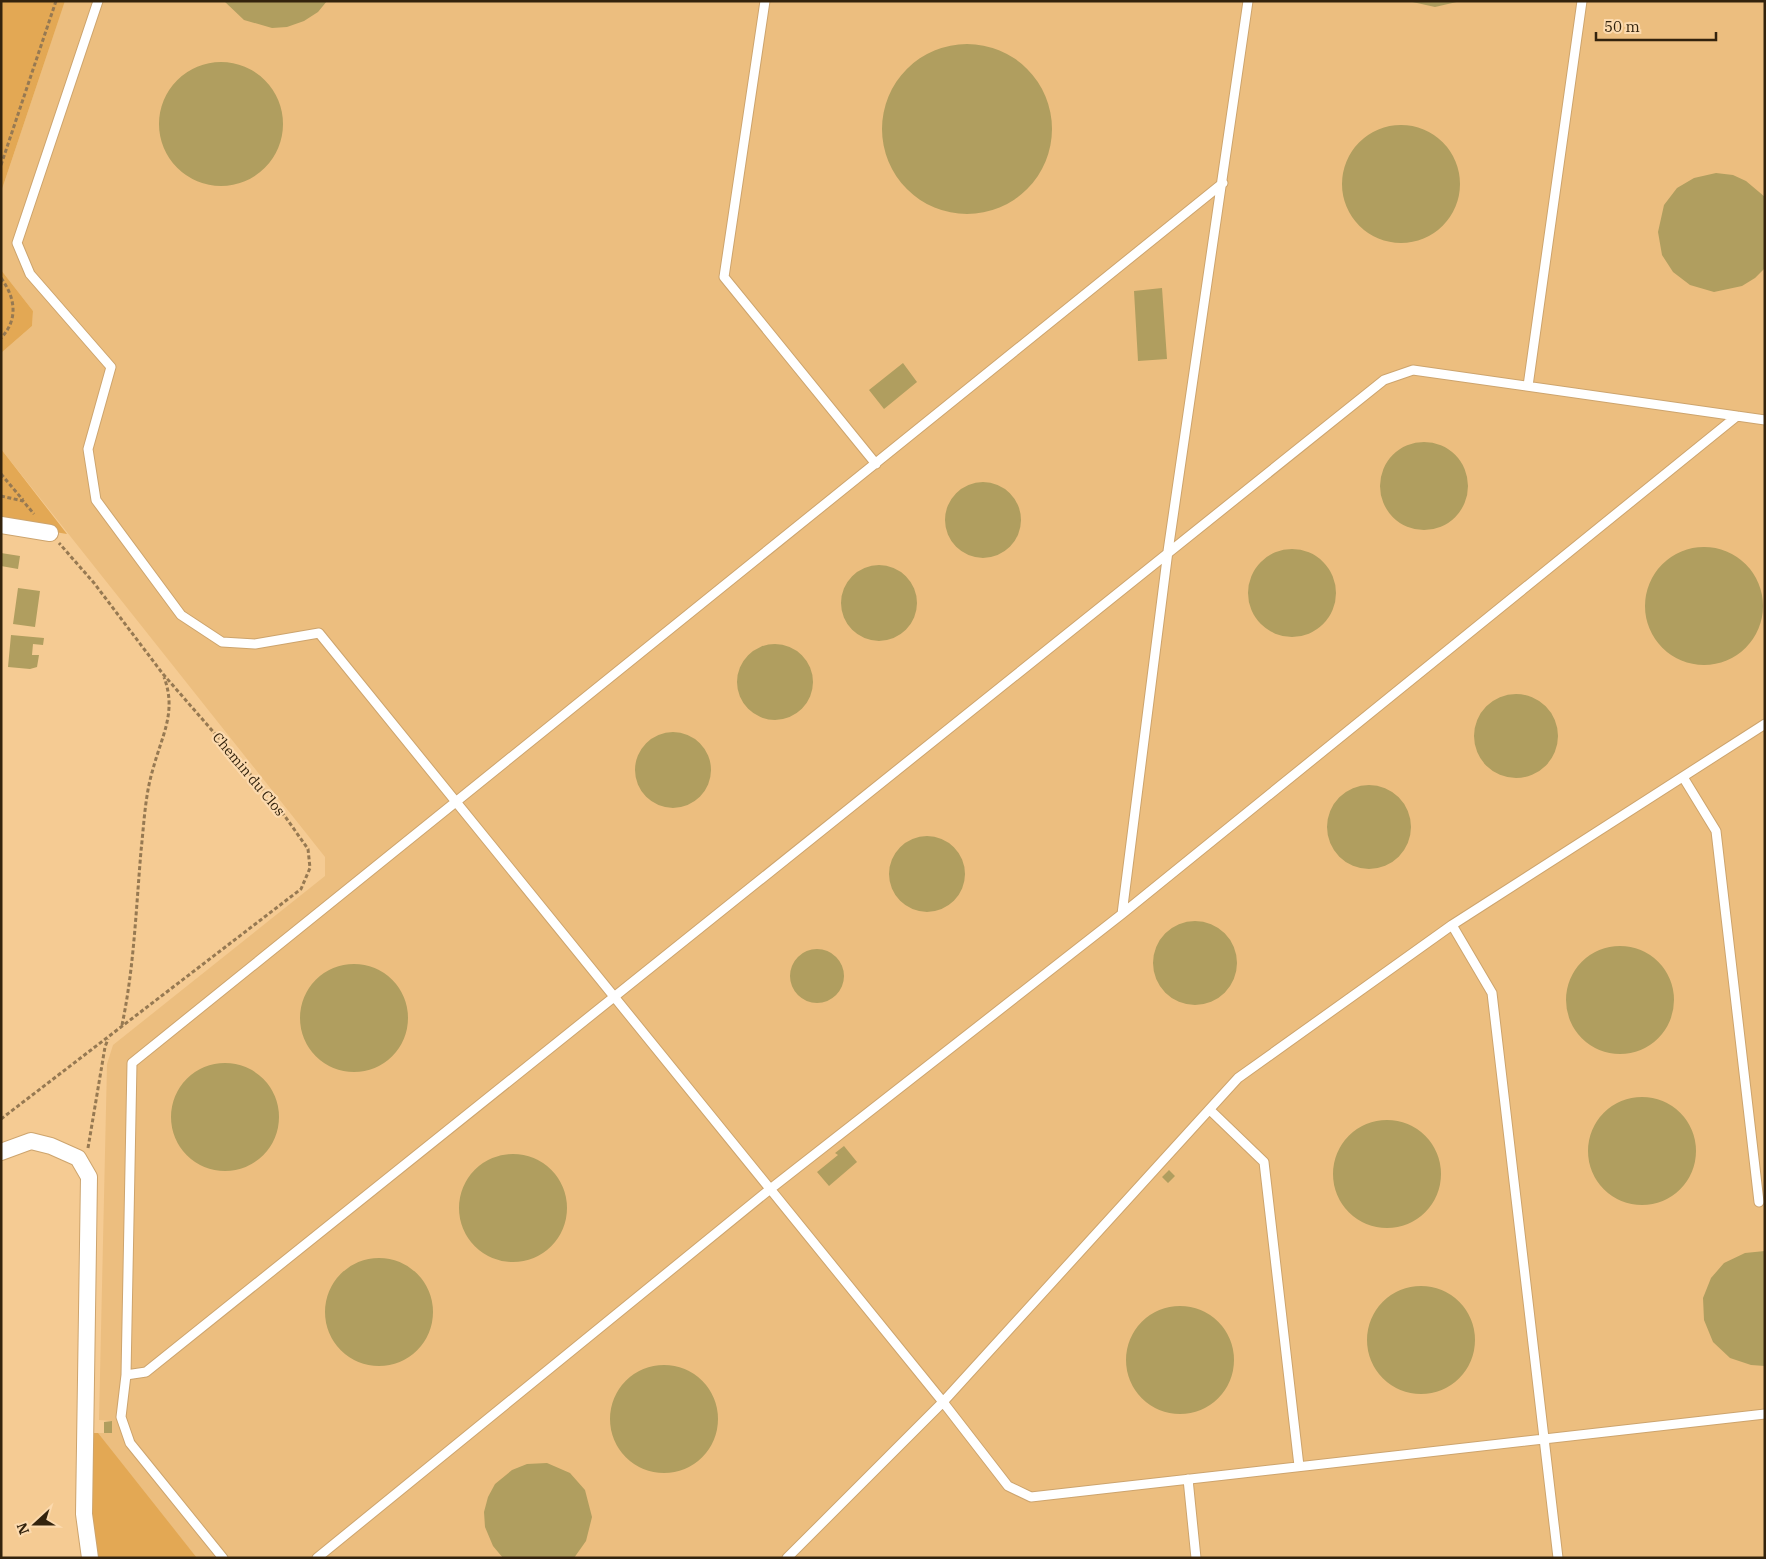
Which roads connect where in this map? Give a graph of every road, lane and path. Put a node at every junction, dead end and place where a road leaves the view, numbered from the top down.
1 (56, 1) edge
2 (98, 1) edge
3 (765, 1) edge
4 (1248, 1) edge
5 (1582, 1) edge
6 (1, 165) edge
7 (1223, 184) junction
8 (1, 278) edge
9 (1, 338) edge
10 (1528, 386) junction
11 (1737, 416) junction
12 (1765, 420) edge
13 (876, 464) junction
14 (1, 474) edge
15 (1, 496) edge
16 (23, 501) junction
17 (1, 525) edge
18 (50, 533) junction
19 (1168, 551) junction
20 (163, 674) junction
21 (1765, 724) edge
22 (1683, 777) junction
23 (455, 803) junction
24 (1122, 914) junction
25 (1452, 926) junction
26 (613, 998) junction
27 (122, 1026) junction
28 (110, 1036) junction
29 (1210, 1110) junction
30 (1, 1119) edge
31 (1, 1152) edge
32 (84, 1168) junction
33 (769, 1190) junction
34 (1759, 1202) dead end
35 (126, 1375) junction
36 (943, 1402) junction
37 (1765, 1414) edge
38 (1545, 1439) junction
39 (1299, 1466) junction
40 (1188, 1479) junction
41 (90, 1558) edge
42 (223, 1558) edge
43 (317, 1558) edge
44 (787, 1558) edge
45 (1196, 1558) edge
46 (1558, 1558) edge

1 - 6 path
2 - 23 lane
3 - 13 lane
4 - 7 lane
5 - 10 lane
7 - 13 lane
7 - 19 lane
8 - 9 path
10 - 11 lane
10 - 19 lane
11 - 12 lane
11 - 24 lane
13 - 23 lane
14 - 16 path, Chemin du Clos
15 - 16 path
16 - 18 path, Chemin du Clos
17 - 18 street
18 - 20 path, Chemin du Clos
19 - 24 lane
19 - 26 lane
20 - 27 path
20 - 27 path, Chemin du Clos
21 - 22 lane
22 - 25 lane
22 - 34 lane
23 - 26 lane
23 - 35 lane
24 - 33 lane
25 - 29 lane
25 - 38 lane
26 - 33 lane
26 - 35 lane
27 - 28 path, Chemin du Clos
28 - 30 path, Chemin du Clos
28 - 32 path
29 - 36 lane
29 - 39 lane
31 - 32 street
32 - 41 street
33 - 36 lane
33 - 43 lane
35 - 42 lane
36 - 40 lane
36 - 44 lane
37 - 38 lane
38 - 39 lane
38 - 46 lane
39 - 40 lane
40 - 45 lane

